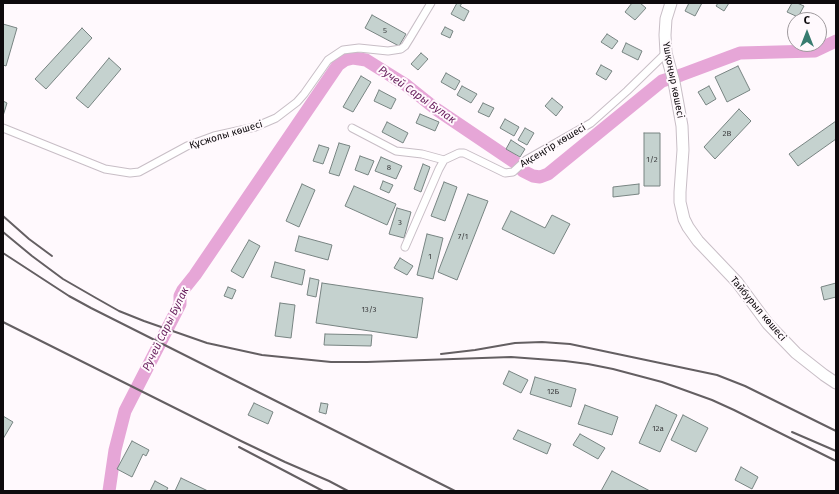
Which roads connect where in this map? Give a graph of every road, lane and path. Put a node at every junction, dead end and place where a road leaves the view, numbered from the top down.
1 (431, 3) edge
2 (671, 3) edge
3 (666, 53) junction
4 (3, 128) edge
5 (352, 128) dead end
6 (444, 160) junction
7 (688, 227) joint
8 (404, 247) dead end
9 (836, 383) edge

1 - 4 street, Құсжолы көшесі
2 - 3 main road, Үшқоңыр көшесі
3 - 6 street, Ақсеңгір көшесі
3 - 7 main road, Үшқоңыр көшесі
5 - 6 street
6 - 8 street
7 - 9 main road, Тайбурыл көшесі

